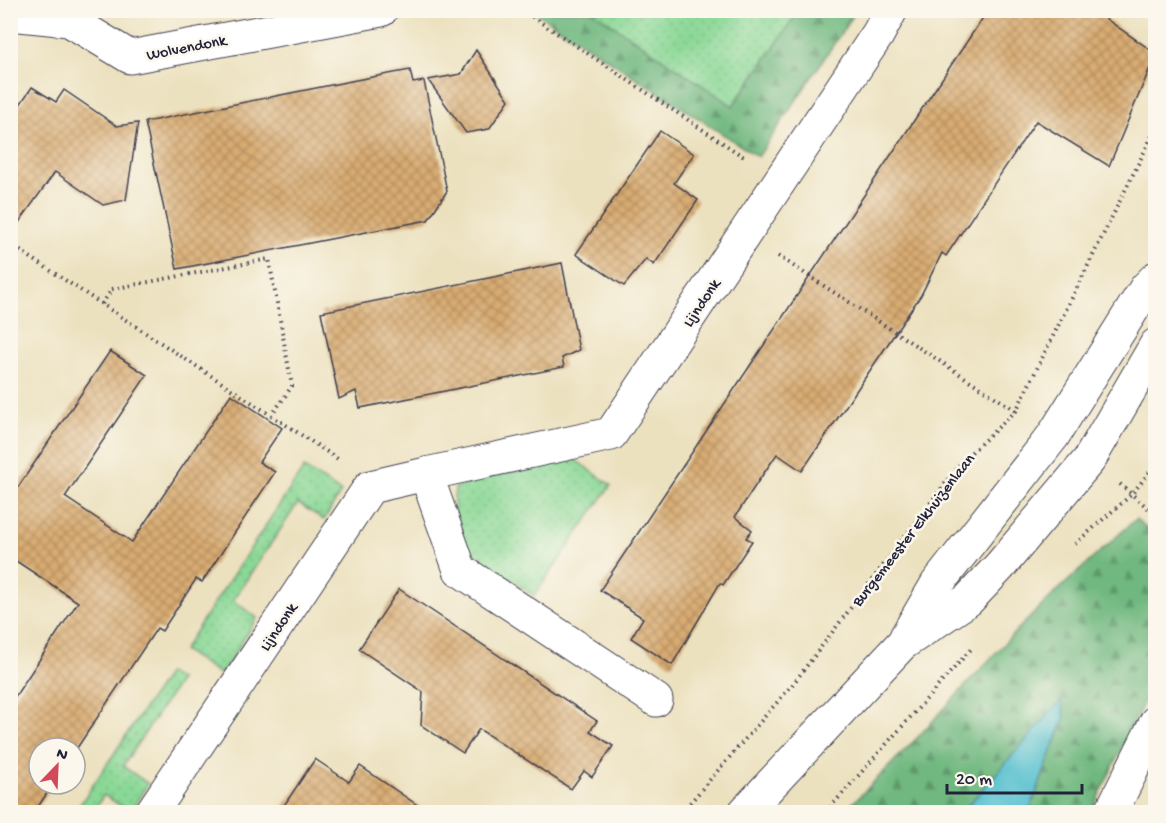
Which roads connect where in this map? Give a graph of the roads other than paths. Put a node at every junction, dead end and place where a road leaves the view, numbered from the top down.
1 (381, 10) edge
2 (891, 10) edge
3 (10, 14) edge
4 (261, 21) edge
5 (1155, 278) edge
6 (1155, 345) edge
7 (426, 474) junction
8 (902, 644) junction
9 (656, 700) dead end
10 (1155, 722) edge
11 (152, 813) edge
12 (745, 813) edge
13 (1111, 813) edge

1 - 4 street, Wolvendonk
2 - 7 street, Lijndonk
3 - 4 street, Wolvendonk
5 - 8 street
6 - 8 street
7 - 9 street
7 - 11 street, Lijndonk
8 - 12 street
10 - 13 street

